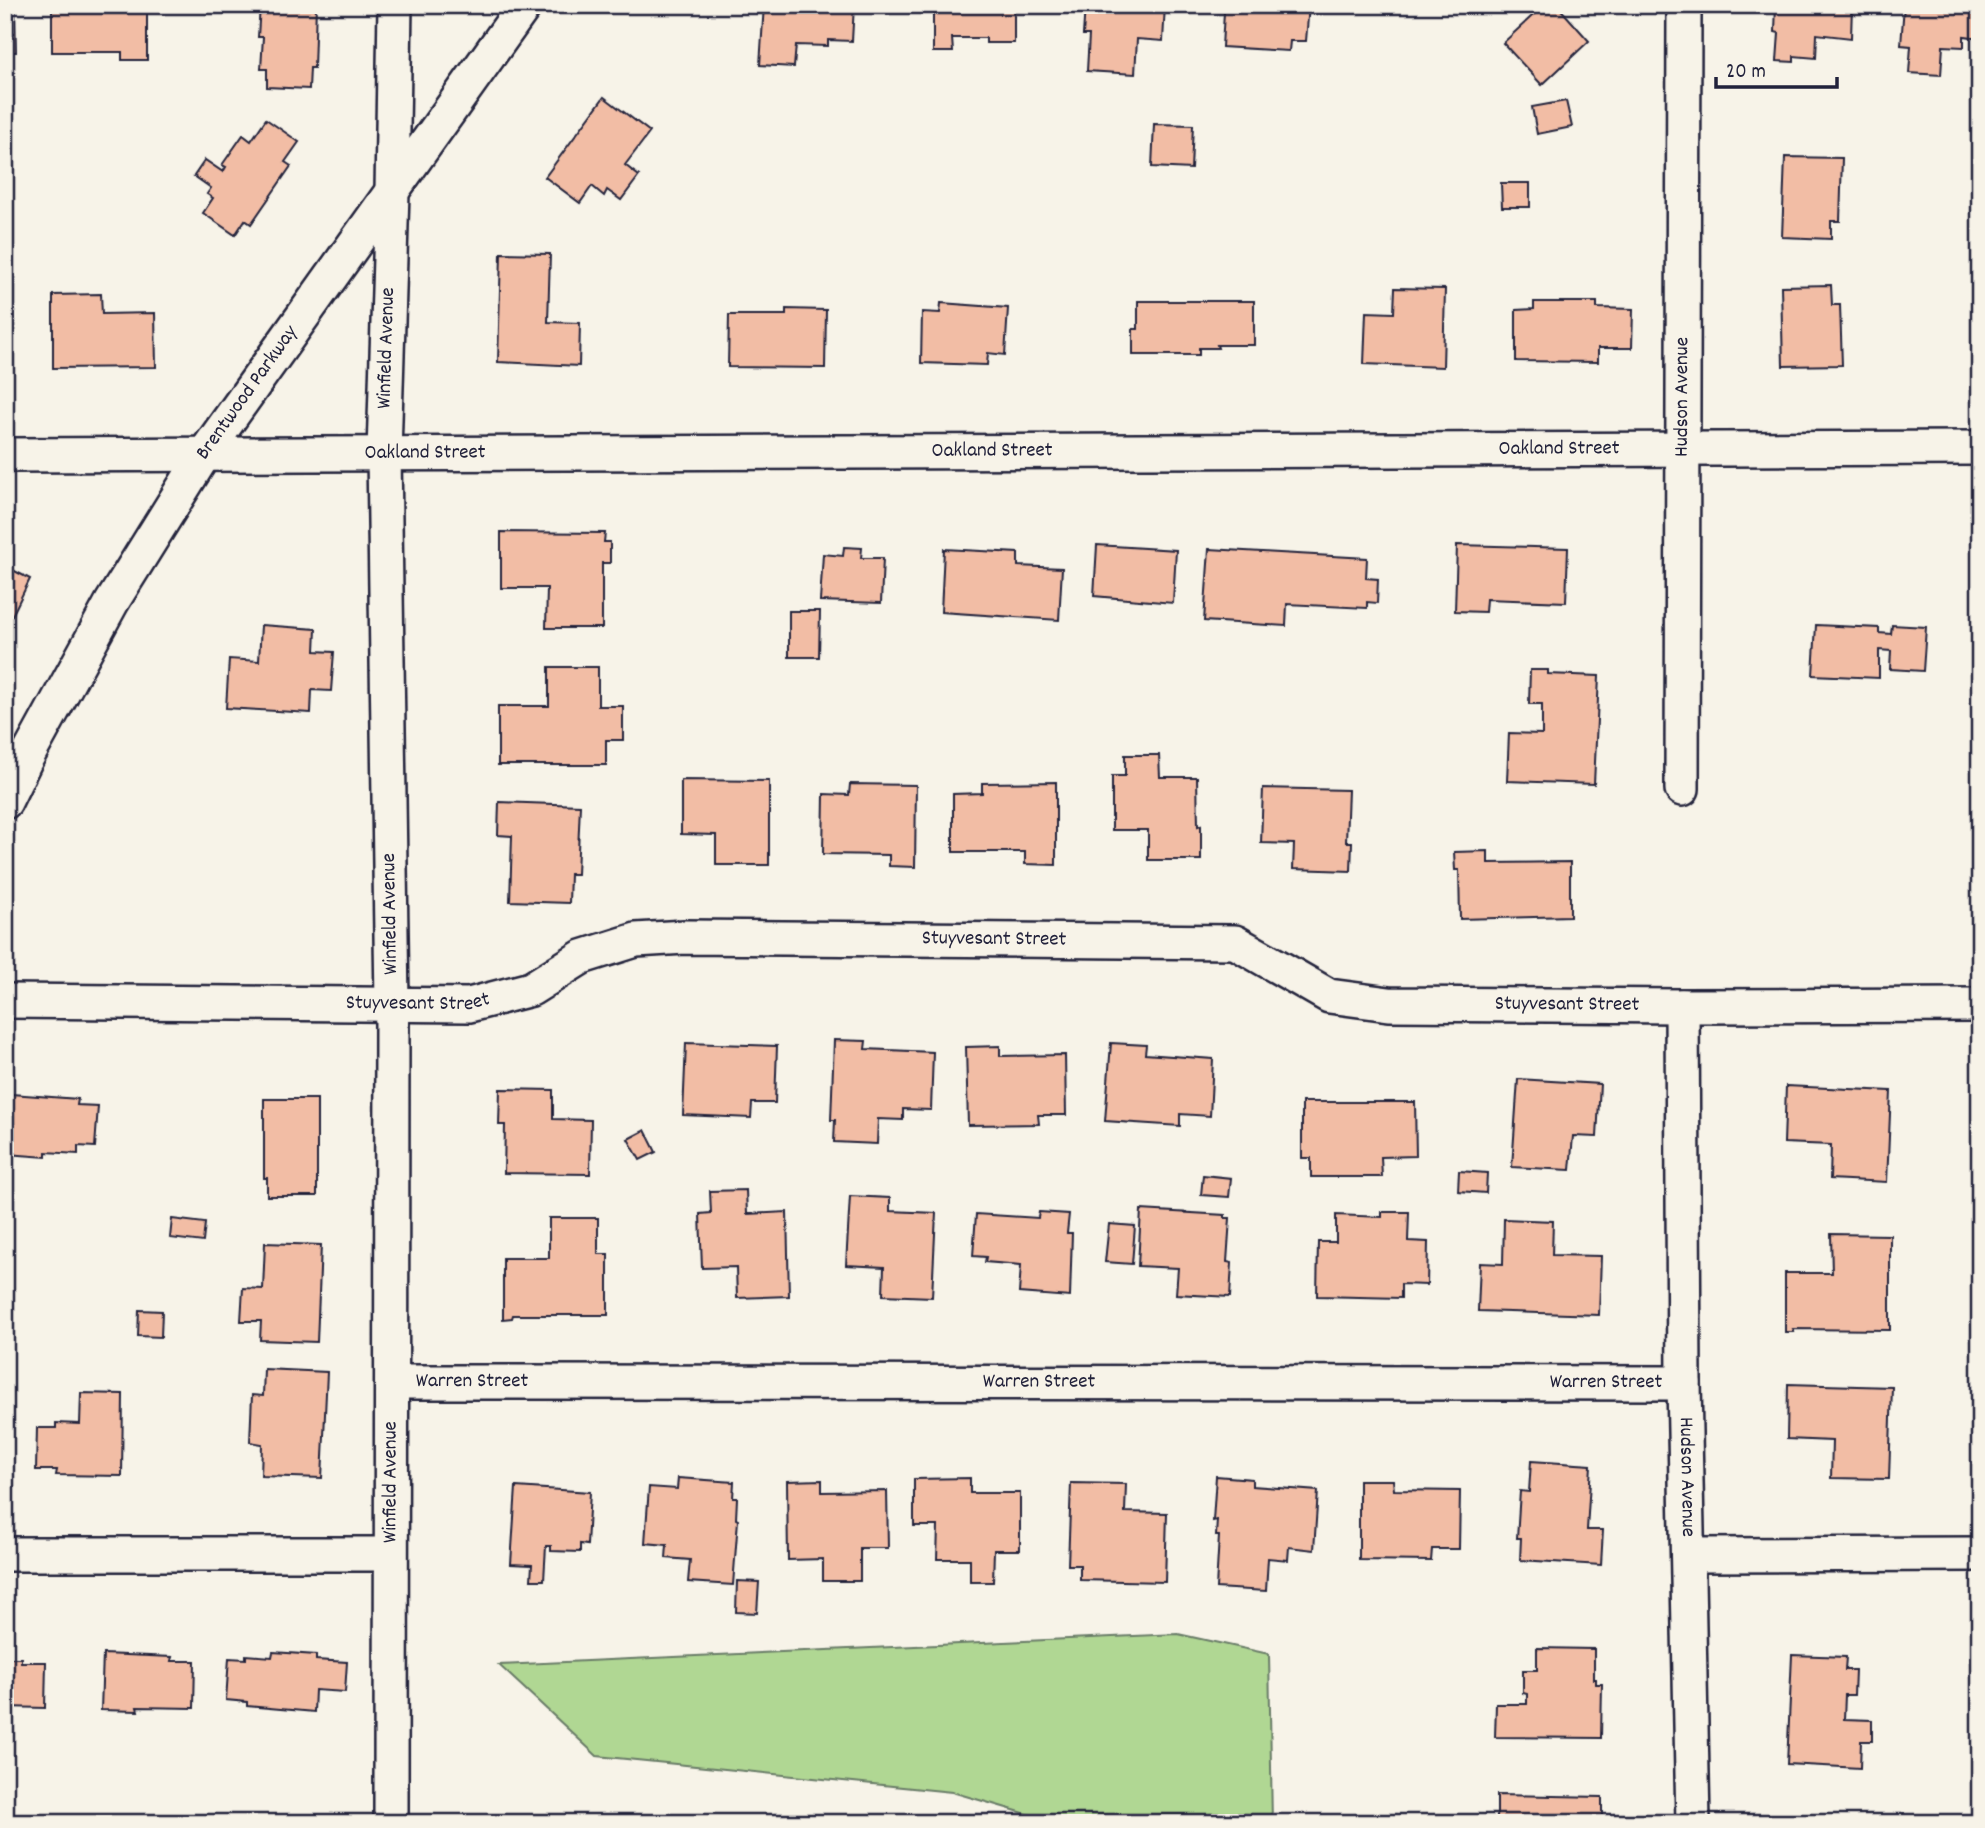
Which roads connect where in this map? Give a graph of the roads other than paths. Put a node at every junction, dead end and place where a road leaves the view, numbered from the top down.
1 (395, 5) edge
2 (525, 5) edge
3 (1684, 5) edge
4 (392, 192) junction
5 (1980, 448) edge
6 (1684, 450) junction
7 (384, 453) junction
8 (5, 455) edge
9 (203, 456) junction
10 (1682, 789) dead end
11 (5, 802) edge
12 (5, 1001) edge
13 (392, 1004) junction
14 (1980, 1005) edge
15 (1682, 1006) junction
16 (393, 1382) junction
17 (1684, 1382) junction
18 (1980, 1553) edge
19 (5, 1554) edge
20 (390, 1554) junction
21 (1688, 1555) junction
22 (391, 1823) edge
23 (1693, 1823) edge

1 - 4 street, Winfield Avenue
2 - 4 street, Brentwood Parkway
3 - 6 street, Hudson Avenue
4 - 7 street, Winfield Avenue
4 - 9 street, Brentwood Parkway
5 - 6 street, Oakland Street
6 - 7 street, Oakland Street
6 - 10 street, Hudson Avenue
7 - 9 street, Oakland Street
7 - 13 street, Winfield Avenue
8 - 9 street, Oakland Street
9 - 11 street, Brentwood Parkway
12 - 13 street, Stuyvesant Street
13 - 15 street, Stuyvesant Street
13 - 16 street, Winfield Avenue
14 - 15 street, Stuyvesant Street
15 - 17 street, Hudson Avenue
16 - 17 street, Warren Street
16 - 20 street, Winfield Avenue
17 - 21 street, Hudson Avenue
18 - 21 street
19 - 20 street
20 - 22 street, Winfield Avenue
21 - 23 street, Hudson Avenue

